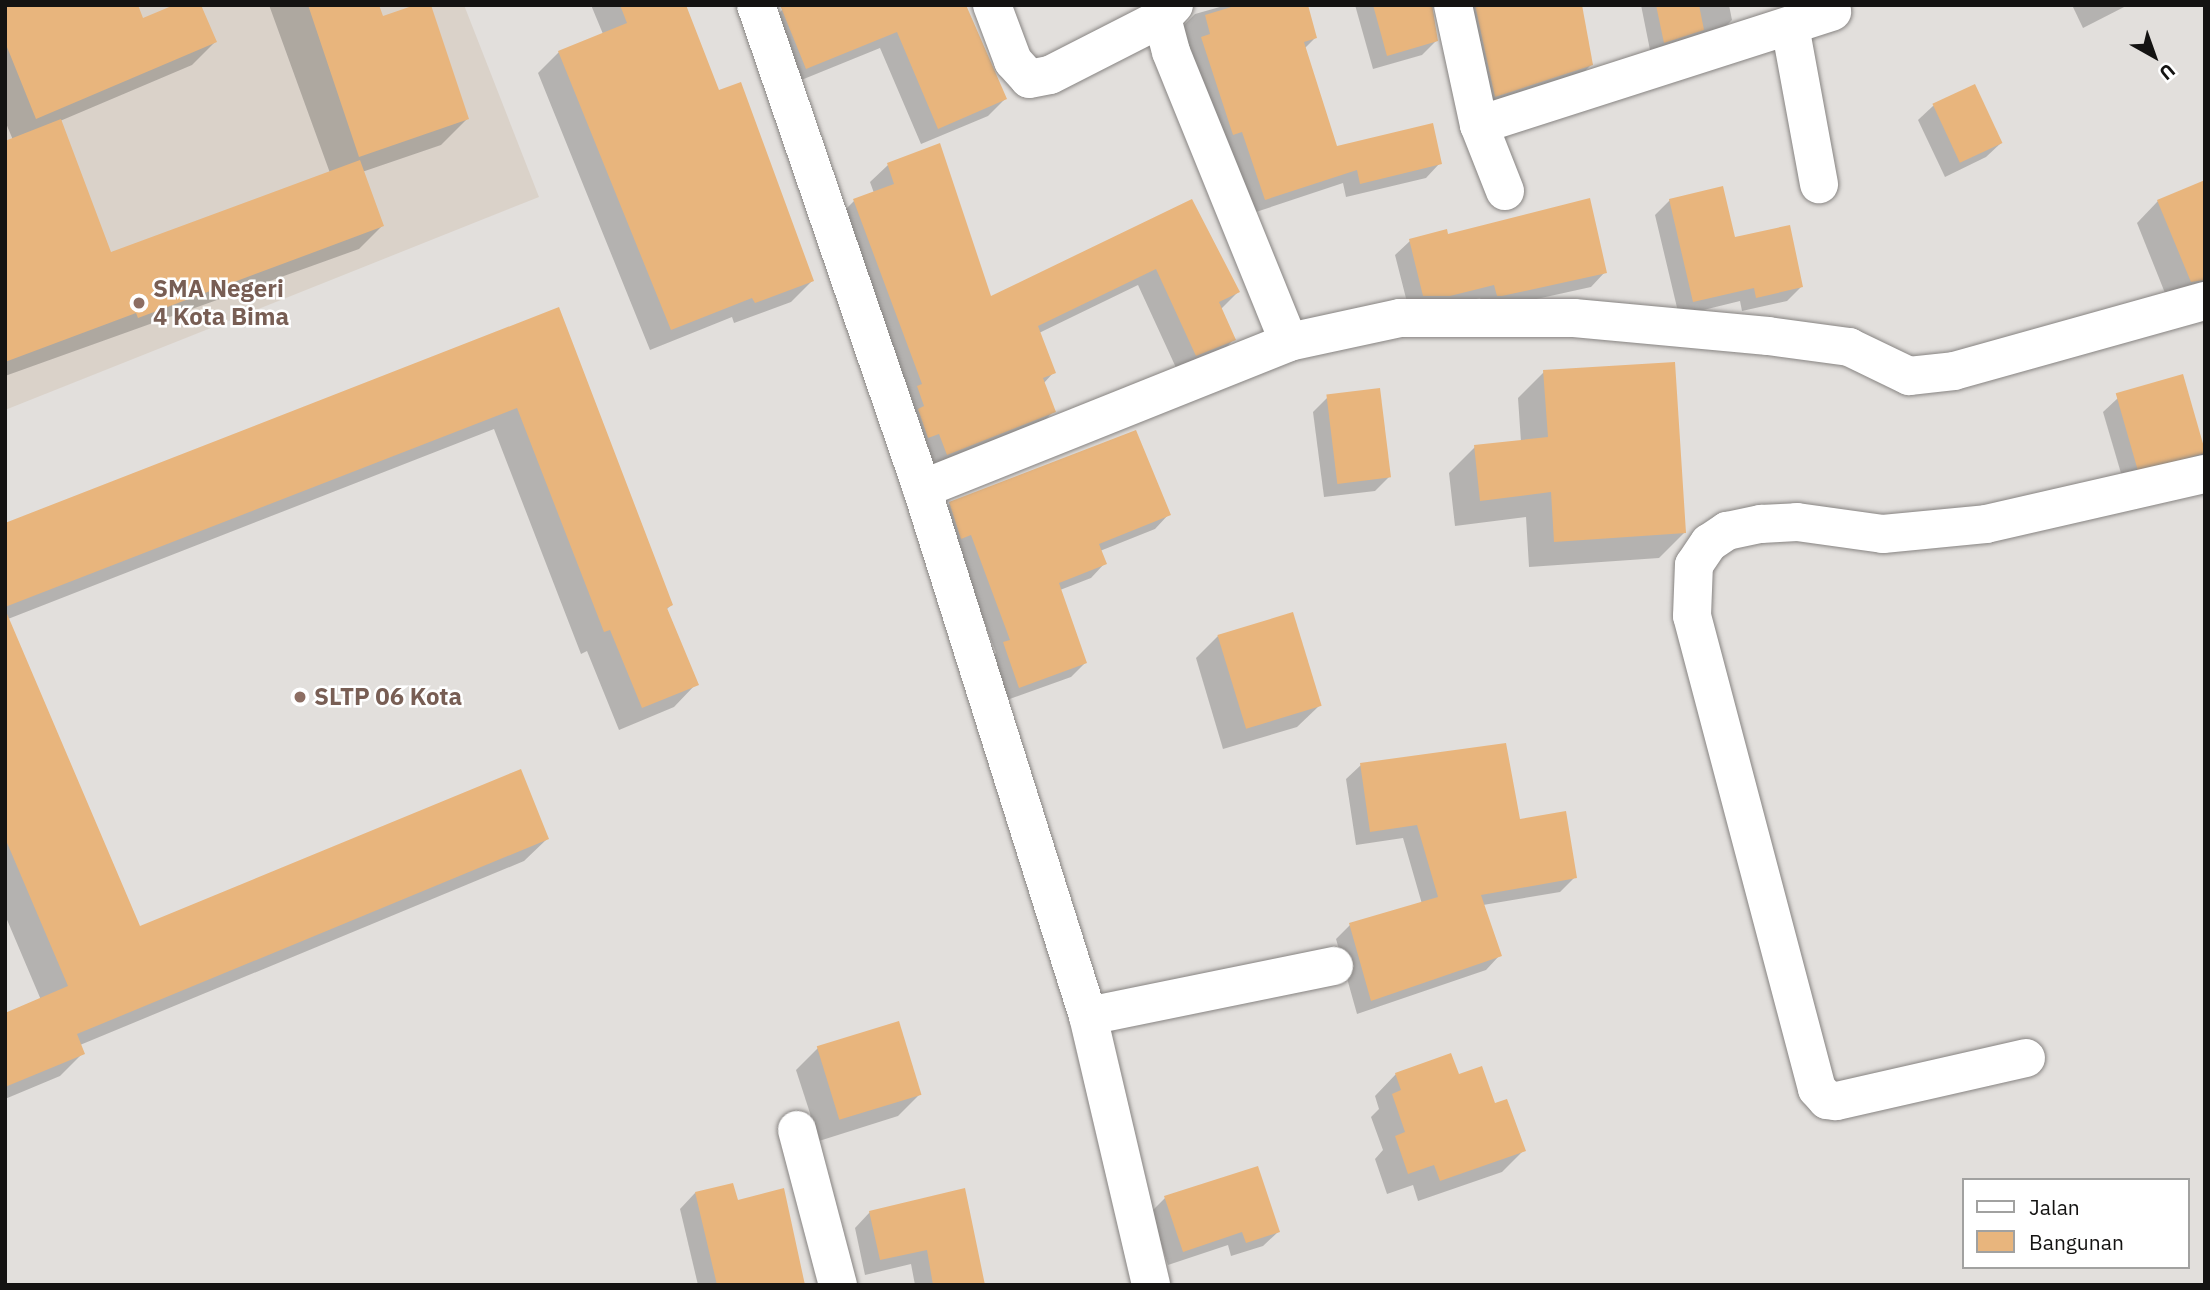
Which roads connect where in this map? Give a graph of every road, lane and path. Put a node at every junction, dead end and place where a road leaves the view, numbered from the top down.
1 (756, 5) edge
2 (992, 5) edge
3 (1453, 5) edge
4 (1168, 12) edge
5 (1832, 12) dead end
6 (1790, 26) junction
7 (1479, 125) junction
8 (1819, 184) dead end
9 (1505, 191) dead end
10 (2205, 302) edge
11 (1289, 342) junction
12 (2205, 474) edge
13 (922, 489) junction
14 (1334, 966) dead end
15 (1088, 1016) junction
16 (2026, 1058) dead end
17 (797, 1130) dead end
18 (838, 1285) edge
19 (1151, 1285) edge

1 - 13 street
2 - 4 street
3 - 7 street
4 - 11 street
5 - 6 street
6 - 7 street
6 - 8 street
7 - 9 street
10 - 11 street
11 - 13 street
12 - 16 street
13 - 15 street
14 - 15 street
15 - 19 street
17 - 18 street

